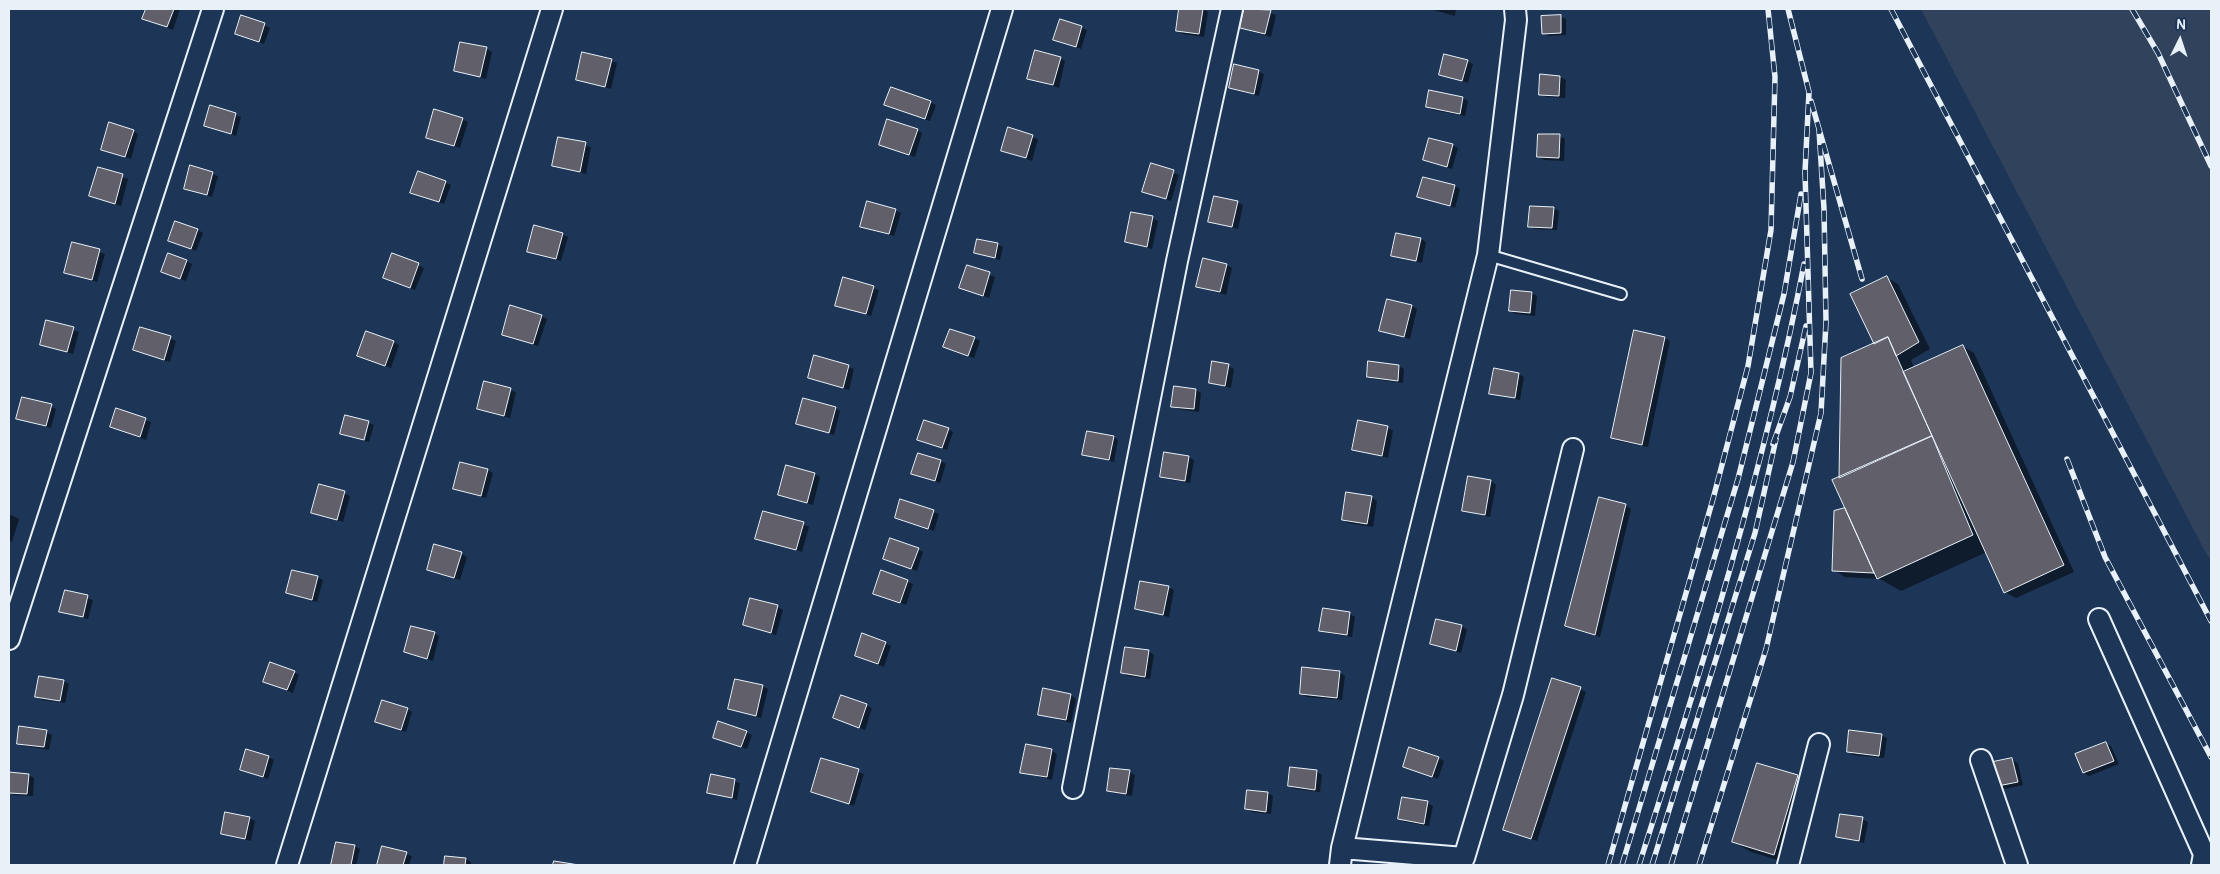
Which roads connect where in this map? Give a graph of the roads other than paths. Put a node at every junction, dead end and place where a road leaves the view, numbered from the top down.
1 (213, 9) edge
2 (552, 9) edge
3 (1002, 9) edge
4 (1232, 9) edge
5 (1515, 9) edge
6 (1488, 255) junction
7 (1620, 294) dead end
8 (1573, 449) dead end
9 (2099, 619) dead end
10 (9, 639) edge
11 (1819, 744) dead end
12 (1982, 760) dead end
13 (1072, 788) dead end
14 (1341, 856) edge
15 (288, 865) edge
16 (745, 865) edge
17 (1788, 865) edge
18 (2017, 865) edge
19 (2202, 865) edge

1 - 10 street
2 - 15 street
3 - 16 street
4 - 13 street
5 - 6 street
6 - 7 lane
6 - 14 street
8 - 14 street
9 - 19 street
11 - 17 street
12 - 18 street

